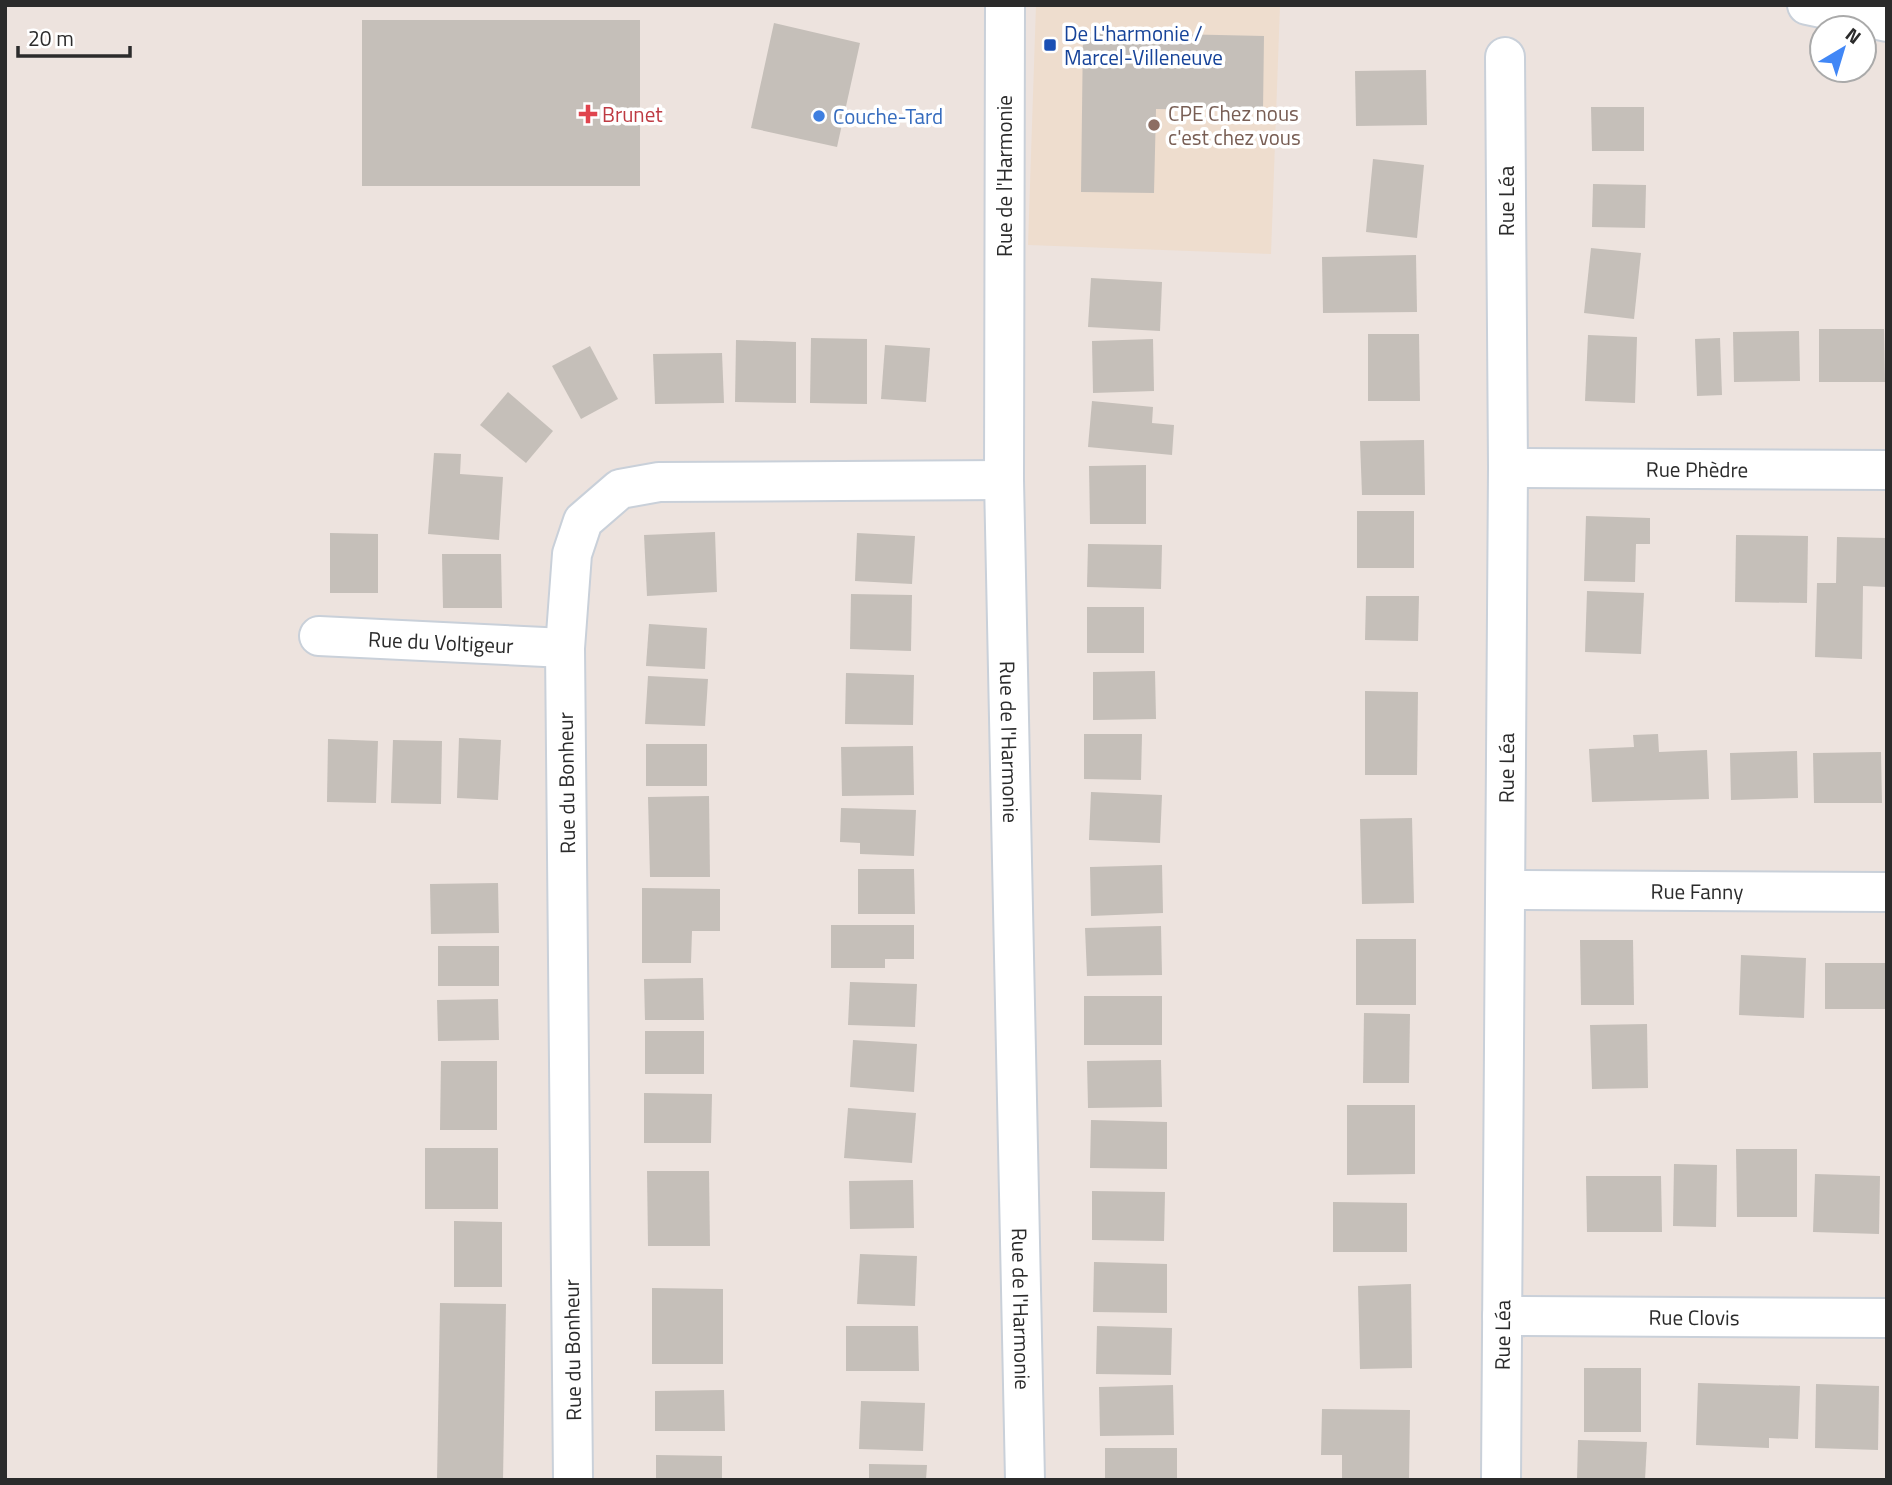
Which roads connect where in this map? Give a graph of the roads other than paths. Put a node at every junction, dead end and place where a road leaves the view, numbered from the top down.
1 (1004, 5) edge
2 (1807, 5) edge
3 (1887, 22) edge
4 (1505, 57) dead end
5 (1508, 468) junction
6 (1887, 470) edge
7 (1004, 481) junction
8 (319, 636) dead end
9 (565, 648) junction
10 (1506, 890) junction
11 (1887, 892) edge
12 (1502, 1316) junction
13 (1887, 1318) edge
14 (573, 1480) edge
15 (1025, 1480) edge
16 (1501, 1480) edge

1 - 7 street, Rue de l'Harmonie
2 - 3 street
4 - 5 street, Rue Léa
5 - 6 street, Rue Phèdre
5 - 10 street, Rue Léa
7 - 9 street, Rue du Bonheur
7 - 15 street, Rue de l'Harmonie
8 - 9 street, Rue du Voltigeur
9 - 14 street, Rue du Bonheur
10 - 11 street, Rue Fanny
10 - 12 street, Rue Léa
12 - 13 street, Rue Clovis
12 - 16 street, Rue Léa

